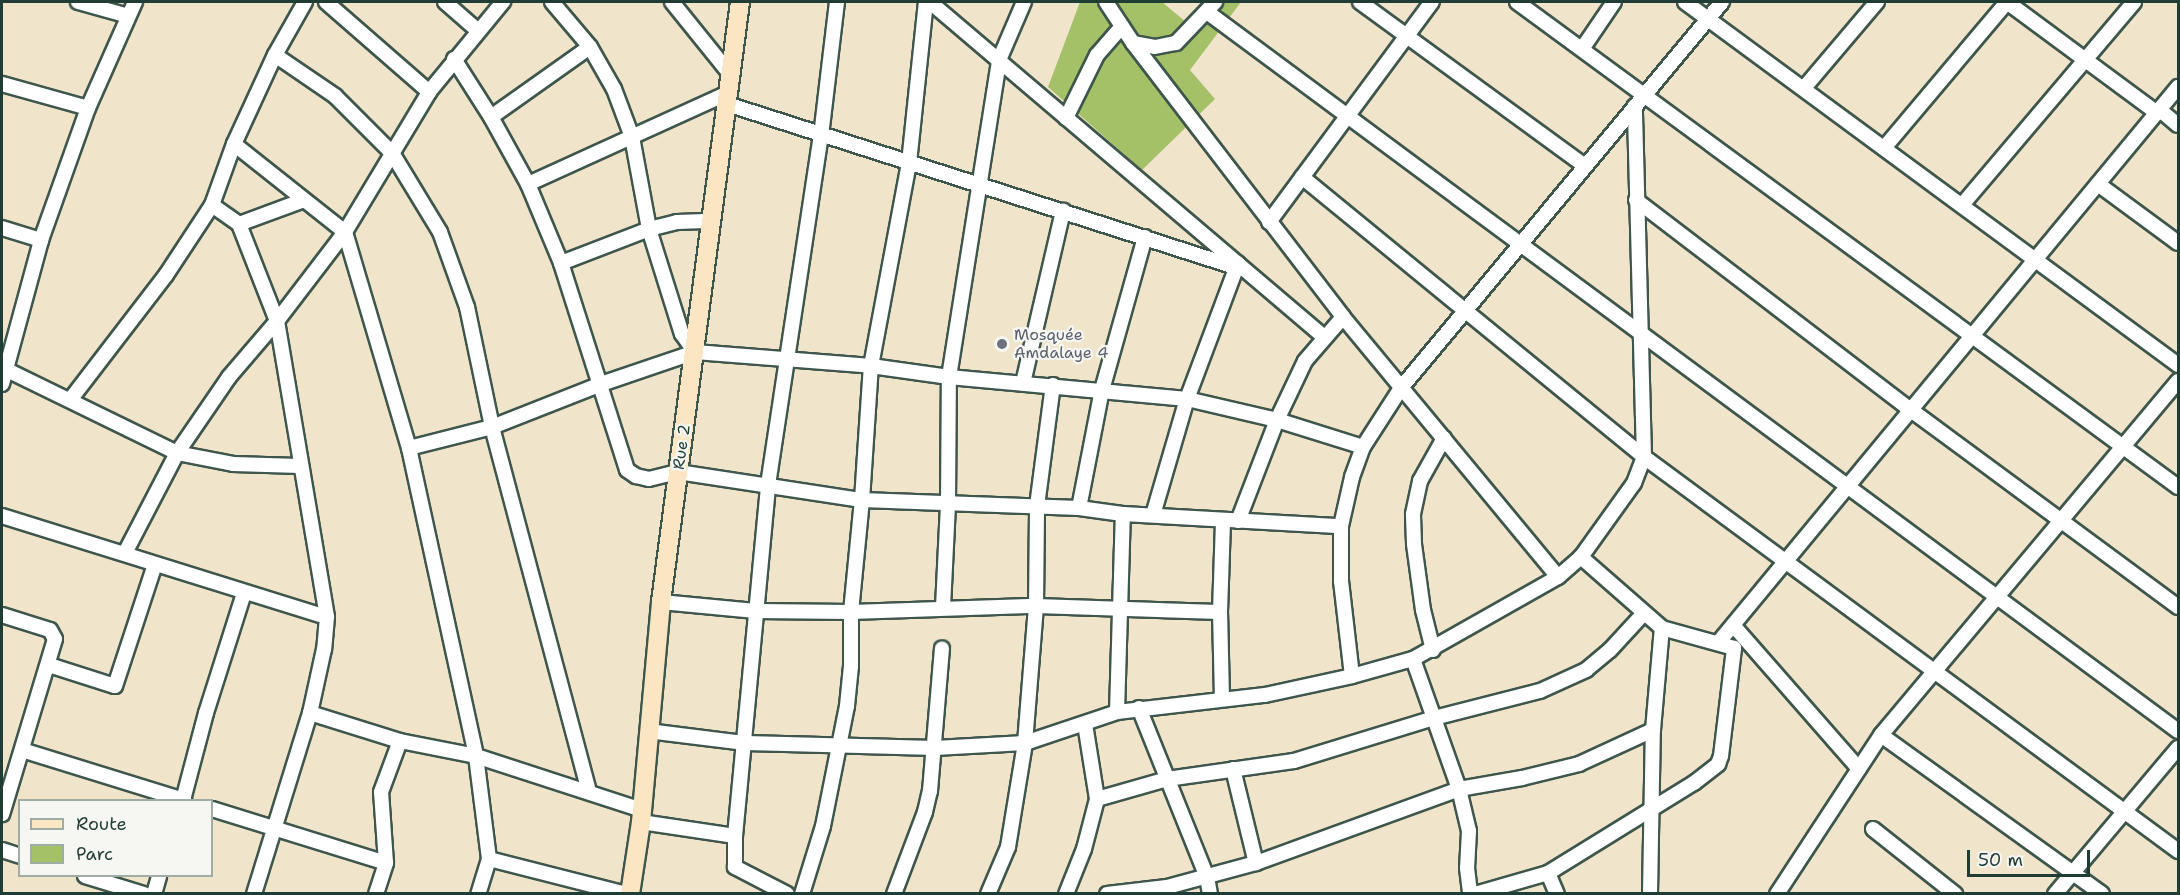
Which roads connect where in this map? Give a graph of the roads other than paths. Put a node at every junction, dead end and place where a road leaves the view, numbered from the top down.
1 (78, 2) edge
2 (135, 2) edge
3 (305, 2) edge
4 (326, 2) edge
5 (445, 2) edge
6 (503, 2) edge
7 (552, 2) edge
8 (672, 2) edge
9 (740, 2) edge
10 (837, 2) edge
11 (928, 2) edge
12 (1024, 2) edge
13 (1106, 2) edge
14 (1360, 2) edge
15 (1432, 2) edge
16 (1516, 2) edge
17 (1614, 2) edge
18 (1686, 2) edge
19 (1722, 2) edge
20 (1877, 2) edge
21 (2134, 2) edge
22 (1211, 7) edge
23 (128, 16) junction
24 (1708, 18) junction
25 (1122, 26) junction
26 (477, 30) junction
27 (1406, 36) junction
28 (1133, 43) junction
29 (590, 47) junction
30 (1582, 49) junction
31 (275, 55) junction
32 (454, 59) junction
33 (999, 60) junction
34 (2085, 60) junction
35 (730, 74) junction
36 (2, 84) edge
37 (2178, 87) edge
38 (1804, 88) junction
39 (429, 92) junction
40 (727, 98) junction
41 (1640, 100) junction
42 (88, 108) junction
43 (2159, 111) junction
44 (1347, 116) junction
45 (491, 117) junction
46 (1066, 118) junction
47 (2178, 125) edge
48 (821, 136) junction
49 (632, 137) junction
50 (234, 144) junction
51 (1884, 148) junction
52 (392, 153) junction
53 (909, 163) junction
54 (1585, 166) junction
55 (1302, 177) junction
56 (528, 184) junction
57 (979, 184) junction
58 (2098, 184) junction
59 (304, 200) junction
60 (1636, 200) junction
61 (212, 205) junction
62 (1962, 205) junction
63 (1063, 211) junction
64 (712, 221) junction
65 (1269, 222) junction
66 (239, 224) junction
67 (2, 228) edge
68 (650, 229) junction
69 (345, 232) junction
70 (1145, 237) junction
71 (41, 240) junction
72 (2178, 243) edge
73 (1520, 244) junction
74 (2036, 260) junction
75 (561, 263) junction
76 (1236, 265) junction
77 (1466, 309) junction
78 (1343, 317) junction
79 (277, 321) junction
80 (7, 331) edge
81 (1641, 333) junction
82 (1973, 336) junction
83 (1324, 337) junction
84 (695, 352) junction
85 (786, 360) junction
86 (2178, 365) edge
87 (871, 366) junction
88 (5, 369) junction
89 (949, 377) junction
90 (2178, 381) edge
91 (1023, 383) junction
92 (2, 384) edge
93 (601, 384) junction
94 (1053, 385) junction
95 (1401, 388) junction
96 (1102, 390) junction
97 (1187, 399) junction
98 (70, 400) junction
99 (1911, 410) junction
100 (1277, 420) junction
101 (492, 427) junction
102 (1444, 438) junction
103 (2124, 446) junction
104 (1363, 447) junction
105 (409, 448) junction
106 (177, 453) junction
107 (1644, 457) junction
108 (300, 466) junction
109 (678, 472) junction
110 (768, 486) junction
111 (1848, 486) junction
112 (2178, 486) edge
113 (862, 500) junction
114 (948, 504) junction
115 (1037, 506) junction
116 (1079, 508) junction
117 (1123, 514) junction
118 (1153, 515) junction
119 (2, 516) edge
120 (1223, 520) junction
121 (2061, 520) junction
122 (1238, 521) junction
123 (1341, 526) junction
124 (125, 553) junction
125 (1581, 557) junction
126 (1786, 561) junction
127 (155, 564) junction
128 (1558, 577) junction
129 (244, 593) junction
130 (1997, 597) junction
131 (661, 602) junction
132 (1036, 606) junction
133 (943, 607) junction
134 (2178, 607) edge
135 (1119, 609) junction
136 (756, 611) junction
137 (851, 612) junction
138 (1220, 612) junction
139 (1644, 613) junction
140 (2, 615) edge
141 (327, 617) junction
142 (1733, 625) junction
143 (1662, 628) junction
144 (1718, 643) junction
145 (942, 649) dead end
146 (1433, 650) junction
147 (1413, 659) junction
148 (49, 664) junction
149 (1935, 671) junction
150 (1352, 676) junction
151 (1222, 699) junction
152 (1139, 708) junction
153 (1117, 712) junction
154 (310, 713) junction
155 (1434, 718) junction
156 (1085, 724) junction
157 (1653, 730) junction
158 (648, 731) junction
159 (2178, 731) edge
160 (1881, 735) junction
161 (400, 741) junction
162 (746, 743) junction
163 (1025, 743) junction
164 (840, 746) junction
165 (935, 748) junction
166 (2178, 748) edge
167 (22, 750) junction
168 (476, 756) junction
169 (1233, 769) junction
170 (1859, 769) junction
171 (1167, 779) junction
172 (1459, 789) junction
173 (589, 792) junction
174 (180, 799) edge
175 (183, 799) edge
176 (1097, 799) junction
177 (213, 809) edge
178 (1651, 810) junction
179 (2125, 811) junction
180 (2, 814) edge
181 (641, 816) junction
182 (274, 828) junction
183 (1872, 829) dead end
184 (735, 836) junction
185 (2, 850) edge
186 (2178, 850) edge
187 (18, 855) edge
188 (489, 859) junction
189 (386, 863) junction
190 (1256, 863) junction
191 (2073, 872) junction
192 (1548, 873) junction
193 (88, 877) edge
194 (159, 877) edge
195 (1207, 877) junction
196 (144, 894) edge
197 (154, 894) edge
198 (254, 894) edge
199 (376, 894) edge
200 (478, 894) edge
201 (628, 894) edge
202 (787, 894) edge
203 (802, 894) edge
204 (894, 894) edge
205 (988, 894) edge
206 (1066, 894) edge
207 (1107, 894) edge
208 (1210, 894) edge
209 (1470, 894) edge
210 (1475, 894) edge
211 (1557, 894) edge
212 (1650, 894) edge
213 (1777, 894) edge
214 (1955, 894) edge
215 (2055, 894) edge
216 (2103, 894) edge

1 - 23 street
2 - 23 street
3 - 31 street
4 - 39 street
5 - 26 street
6 - 26 street
7 - 29 street
8 - 35 street
9 - 35 street, Rue 2
10 - 48 street
11 - 33 street
11 - 53 street
12 - 33 street
13 - 25 street
14 - 27 street
15 - 27 street
16 - 30 street
17 - 30 street
18 - 24 street
19 - 24 street
20 - 38 street
21 - 34 street
22 - 28 street
22 - 44 street
23 - 42 street
24 - 38 street
24 - 41 street
25 - 28 street
25 - 46 street
26 - 32 street
27 - 44 street
27 - 54 street
28 - 65 street
29 - 45 street
29 - 49 street
30 - 41 street
31 - 50 street
31 - 52 street
32 - 39 street
32 - 45 street
33 - 46 street
33 - 57 street
34 - 43 street
34 - 51 street
34 - 62 street
35 - 40 street, Rue 2
36 - 42 street
37 - 43 street
38 - 51 street
39 - 52 street
40 - 48 street
40 - 49 street
40 - 64 street, Rue 2
41 - 54 street
41 - 60 street
41 - 82 street
42 - 71 street
43 - 47 street
43 - 58 street
44 - 55 street
44 - 73 street
45 - 56 street
46 - 76 street
48 - 53 street
48 - 85 street
49 - 56 street
49 - 68 street
50 - 59 street
50 - 61 street
51 - 62 street
52 - 69 street
52 - 101 street
53 - 57 street
53 - 87 street
54 - 73 street
55 - 65 street
55 - 77 street
56 - 75 street
57 - 63 street
57 - 89 street
58 - 72 street
58 - 74 street
59 - 66 street
59 - 69 street
60 - 81 street
60 - 99 street
61 - 66 street
61 - 98 street
62 - 74 street
63 - 70 street
63 - 91 street
64 - 68 street
64 - 84 street, Rue 2
65 - 78 street
66 - 79 street
67 - 71 street
68 - 75 street
68 - 84 street
69 - 79 street
69 - 105 street
70 - 76 street
70 - 96 street
71 - 80 street
73 - 77 street
73 - 81 street
74 - 82 street
74 - 86 street
75 - 93 street
76 - 83 street
76 - 97 street
77 - 95 street
77 - 107 street
78 - 83 street
78 - 95 street
79 - 106 street
79 - 108 street
80 - 88 street
81 - 107 street
81 - 111 street
82 - 99 street
82 - 103 street
83 - 100 street
84 - 85 street
84 - 93 street
84 - 109 street, Rue 2
85 - 87 street
85 - 110 street
87 - 89 street
87 - 113 street
88 - 92 street
88 - 98 street
89 - 91 street
89 - 114 street
90 - 103 street
91 - 94 street
93 - 101 street
93 - 109 street
94 - 96 street
94 - 115 street
95 - 102 street
95 - 104 street
96 - 97 street
96 - 116 street
97 - 100 street
97 - 118 street
98 - 106 street
99 - 111 street
99 - 121 street
100 - 104 street
100 - 122 street
101 - 105 street
101 - 173 street
102 - 128 street
102 - 146 street
103 - 112 street
103 - 121 street
104 - 123 street
105 - 168 street
106 - 108 street
106 - 124 street
107 - 125 street
107 - 126 street
108 - 141 street
109 - 110 street
109 - 131 street, Rue 2
110 - 113 street
110 - 136 street
111 - 126 street
111 - 130 street
113 - 114 street
113 - 137 street
114 - 115 street
114 - 133 street
115 - 116 street
115 - 132 street
116 - 117 street
117 - 118 street
117 - 135 street
118 - 120 street
119 - 124 street
120 - 122 street
120 - 138 street
121 - 130 street
121 - 134 street
122 - 123 street
123 - 150 street
124 - 127 street
125 - 128 street
125 - 139 street
126 - 142 street
126 - 149 street
127 - 129 street
127 - 148 street
128 - 146 street
129 - 141 street
129 - 175 street
130 - 149 street
130 - 159 street
131 - 136 street
131 - 158 street, Rue 2
132 - 133 street
132 - 135 street
132 - 163 street
133 - 137 street
135 - 138 street
135 - 153 street
136 - 137 street
136 - 162 street
137 - 164 street
138 - 151 street
139 - 143 street
139 - 155 street
140 - 148 street
141 - 154 street
142 - 144 street
142 - 170 street
143 - 144 street
143 - 157 street
144 - 178 street
145 - 165 street
146 - 147 street
147 - 150 street
147 - 155 street
148 - 167 street
149 - 160 street
149 - 179 street
150 - 151 street
151 - 152 street
152 - 153 street
152 - 171 street
153 - 156 street
154 - 161 street
154 - 182 street
155 - 169 street
155 - 172 street
156 - 163 street
156 - 176 street
157 - 172 street
157 - 178 street
158 - 162 street
158 - 181 street, Rue 2
160 - 170 street
160 - 191 street
161 - 168 street
161 - 189 street
162 - 164 street
162 - 184 street
163 - 165 street
163 - 205 street
164 - 165 street
164 - 203 street
165 - 204 street
166 - 179 street
167 - 174 street
167 - 180 street
168 - 173 street
168 - 188 street
169 - 171 street
169 - 190 street
170 - 213 street
171 - 176 street
171 - 195 street
172 - 190 street
172 - 209 street
173 - 181 street
176 - 206 street
177 - 182 street
178 - 192 street
178 - 212 street
179 - 186 street
179 - 191 street
181 - 184 street
181 - 201 street, Rue 2
182 - 189 street
182 - 198 street
183 - 214 street
184 - 202 street
185 - 187 street
188 - 200 street
188 - 201 street
189 - 199 street
190 - 195 street
191 - 215 street
191 - 216 street
192 - 210 street
192 - 211 street
193 - 196 street
194 - 197 street
195 - 207 street
195 - 208 street

